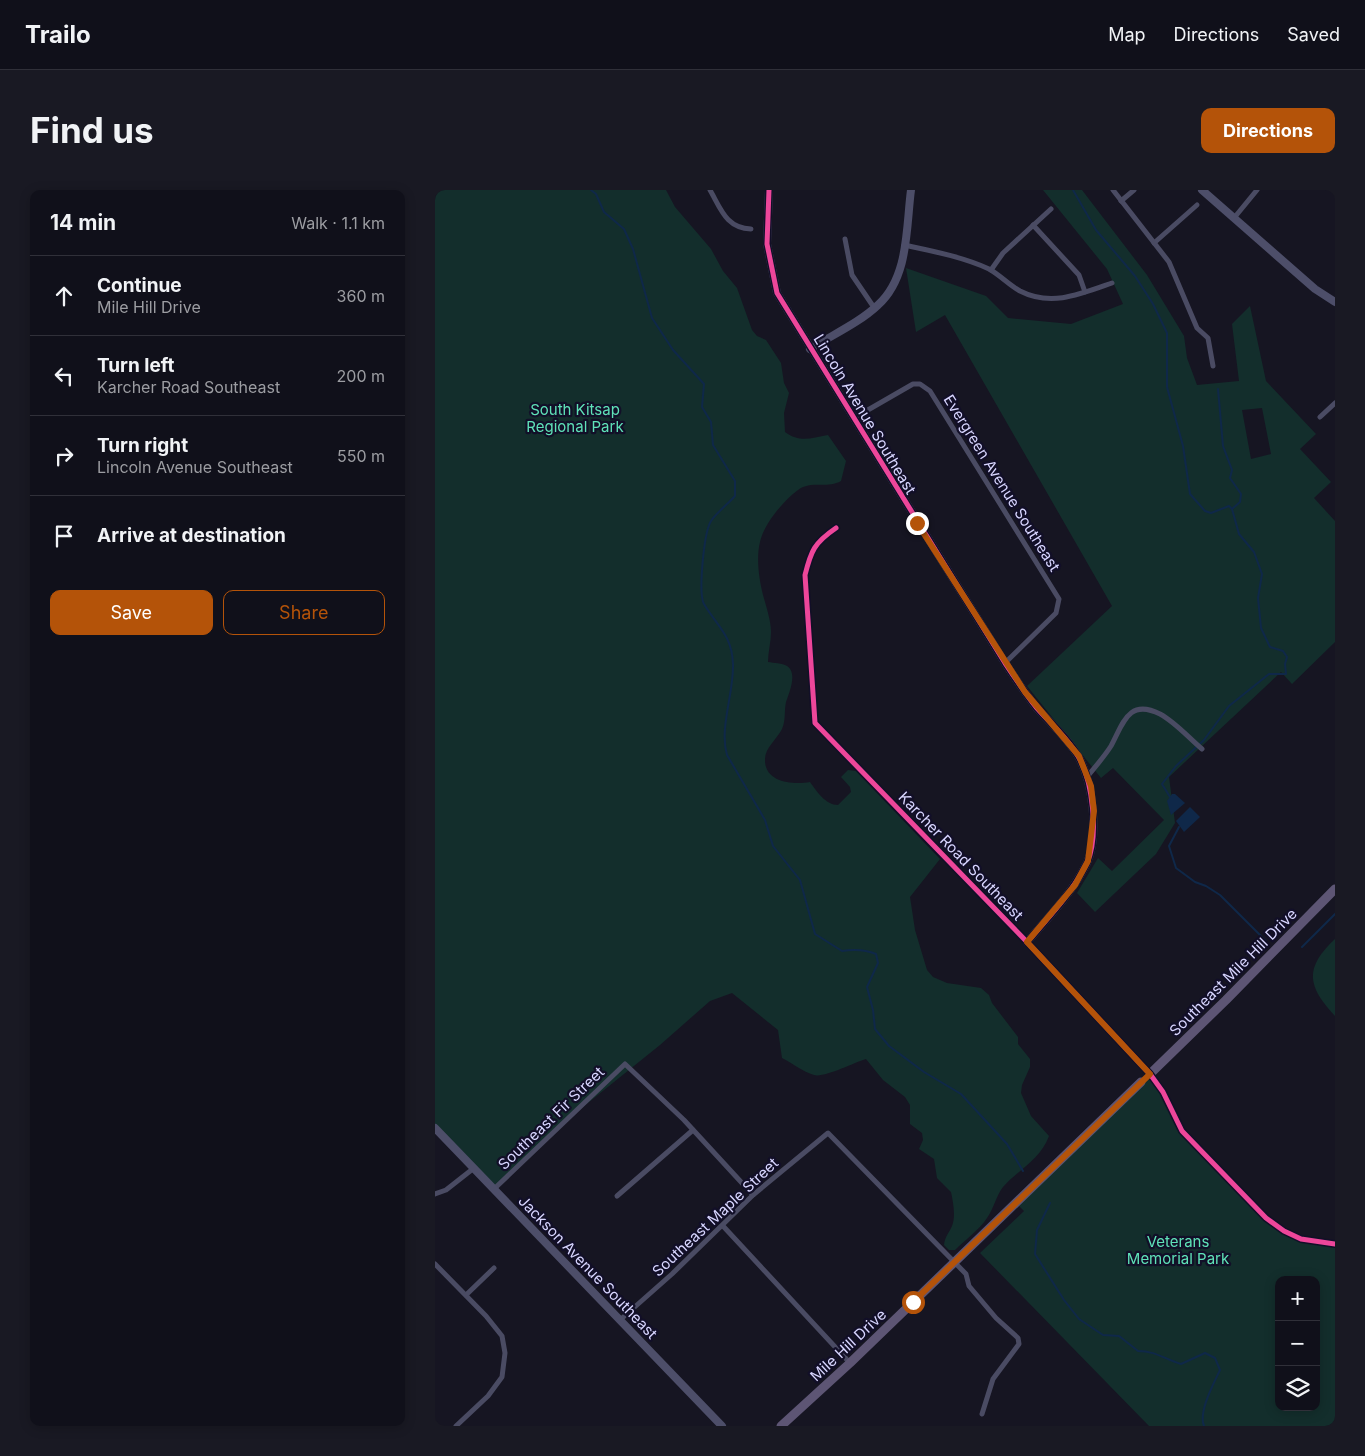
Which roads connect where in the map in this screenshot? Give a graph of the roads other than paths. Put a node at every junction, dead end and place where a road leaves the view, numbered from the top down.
1 (710, 190) edge
2 (769, 190) edge
3 (911, 190) edge
4 (1113, 190) edge
5 (1134, 190) edge
6 (1202, 190) edge
7 (1257, 190) edge
8 (1121, 201) junction
9 (1197, 205) dead end
10 (1051, 209) dead end
11 (1234, 218) junction
12 (1033, 226) junction
13 (751, 229) dead end
14 (845, 239) dead end
15 (1154, 243) junction
16 (905, 245) junction
17 (991, 270) junction
18 (1112, 283) dead end
19 (1085, 292) junction
20 (1335, 302) edge
21 (875, 308) junction
22 (810, 349) junction
23 (1213, 366) dead end
24 (1335, 403) edge
25 (1320, 417) dead end
26 (854, 418) junction
27 (835, 528) dead end
28 (1005, 663) junction
29 (1202, 748) dead end
30 (1087, 777) junction
31 (1335, 889) edge
32 (1027, 942) junction
33 (1150, 1074) junction
34 (1141, 1082) joint
35 (435, 1128) edge
36 (693, 1130) junction
37 (474, 1168) junction
38 (494, 1189) junction
39 (435, 1194) edge
40 (753, 1195) junction
41 (617, 1196) dead end
42 (723, 1226) junction
43 (1335, 1244) edge
44 (954, 1263) junction
45 (435, 1264) edge
46 (494, 1268) dead end
47 (466, 1296) junction
48 (620, 1320) junction
49 (850, 1363) junction
50 (982, 1414) dead end
51 (456, 1426) edge
52 (722, 1426) edge
53 (781, 1426) edge

1 - 13 street
2 - 22 street, Lincoln Avenue Southeast
3 - 16 street
4 - 8 street
5 - 8 street
6 - 11 street
7 - 11 street
8 - 15 street
9 - 15 street
10 - 12 street
11 - 20 street
12 - 17 street
12 - 19 street
14 - 21 street
15 - 23 street
16 - 17 street
16 - 21 street
17 - 19 street
18 - 19 street
21 - 22 street
22 - 26 street, Lincoln Avenue Southeast
24 - 25 street
26 - 28 street, Lincoln Avenue Southeast
26 - 28 street, Evergreen Avenue Southeast
27 - 32 street, Karcher Road Southeast
28 - 30 street, Lincoln Avenue Southeast
29 - 30 street
30 - 32 street, Lincoln Avenue Southeast
31 - 33 main road, Southeast Mile Hill Drive
32 - 33 street, Karcher Road Southeast
33 - 34 street, Mile Hill Drive
33 - 43 street, Karcher Road Southeast
34 - 44 main road, Mile Hill Drive
35 - 37 street, Jackson Avenue Southeast
36 - 38 street, Southeast Fir Street
36 - 40 street
36 - 41 street
37 - 38 street, Jackson Avenue Southeast
37 - 39 street
38 - 48 street, Jackson Avenue Southeast
40 - 42 street, Southeast Maple Street
40 - 44 street, Southeast Maple Street
42 - 48 street, Southeast Maple Street
42 - 49 street
44 - 49 main road, Mile Hill Drive
44 - 50 street
45 - 47 street
46 - 47 street
47 - 51 street
48 - 52 street, Jackson Avenue Southeast
49 - 53 main road, Mile Hill Drive

